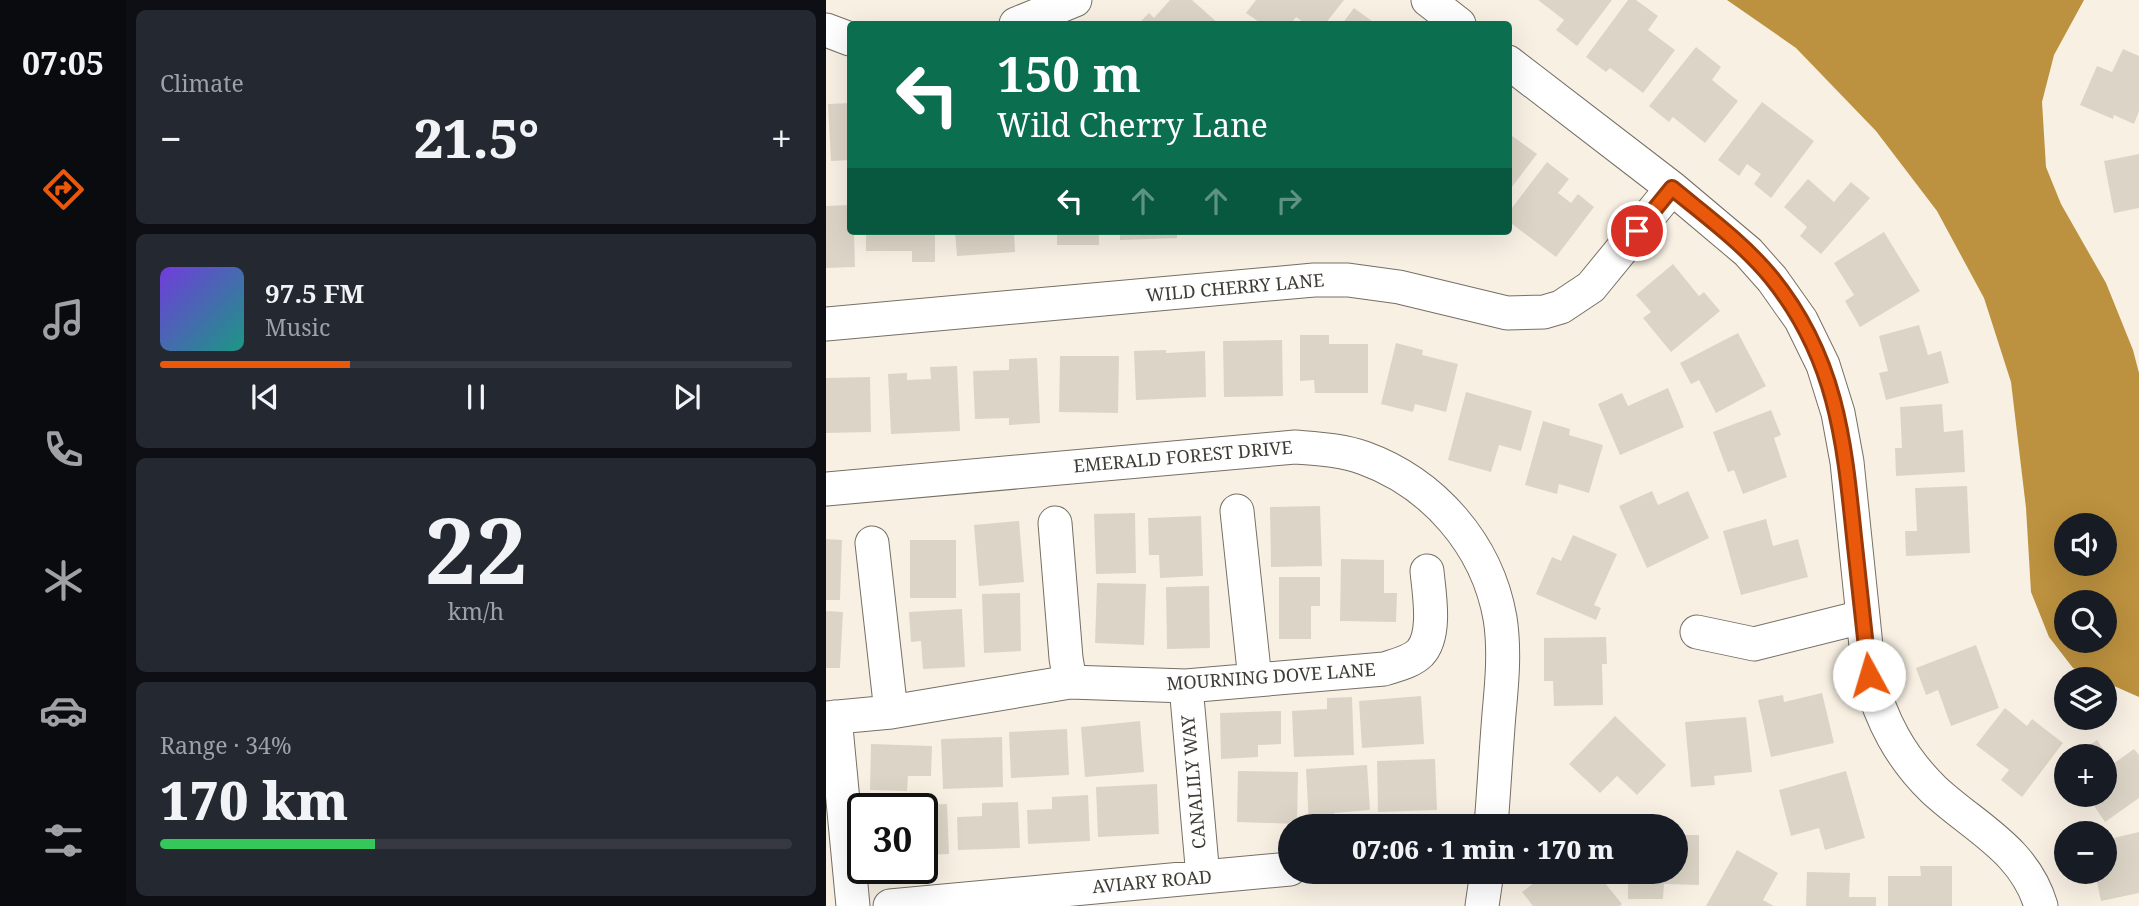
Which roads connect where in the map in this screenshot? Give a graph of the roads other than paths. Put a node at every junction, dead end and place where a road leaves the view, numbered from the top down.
1 (1075, 0) edge
2 (1427, 0) edge
3 (1023, 21) edge
4 (1455, 21) edge
5 (826, 30) edge
6 (847, 37) edge
7 (1512, 65) edge
8 (1672, 188) junction
9 (826, 324) edge
10 (826, 489) edge
11 (1237, 511) dead end
12 (1055, 523) dead end
13 (872, 543) dead end
14 (1427, 571) dead end
15 (1862, 617) junction
16 (1697, 632) dead end
17 (1255, 680) junction
18 (1070, 682) junction
19 (1186, 686) junction
20 (891, 712) junction
21 (831, 718) edge
22 (1492, 814) edge
23 (1278, 870) edge
24 (1202, 877) junction
25 (1485, 884) edge
26 (853, 906) edge
27 (890, 906) edge
28 (1482, 906) edge
29 (2041, 906) edge

1 - 3 street
2 - 4 street
5 - 6 street
7 - 8 street
8 - 9 street, WILD CHERRY LANE
8 - 15 street
10 - 22 street, EMERALD FOREST DRIVE
11 - 17 street
12 - 18 street
13 - 20 street
14 - 17 street, MOURNING DOVE LANE
15 - 16 street
15 - 29 street
17 - 19 street, MOURNING DOVE LANE
18 - 19 street, MOURNING DOVE LANE
18 - 20 street, MOURNING DOVE LANE
19 - 24 street, CANALILY WAY
20 - 21 street, MOURNING DOVE LANE
21 - 26 street
23 - 24 street, AVIARY ROAD
24 - 27 street, AVIARY ROAD
25 - 28 street

